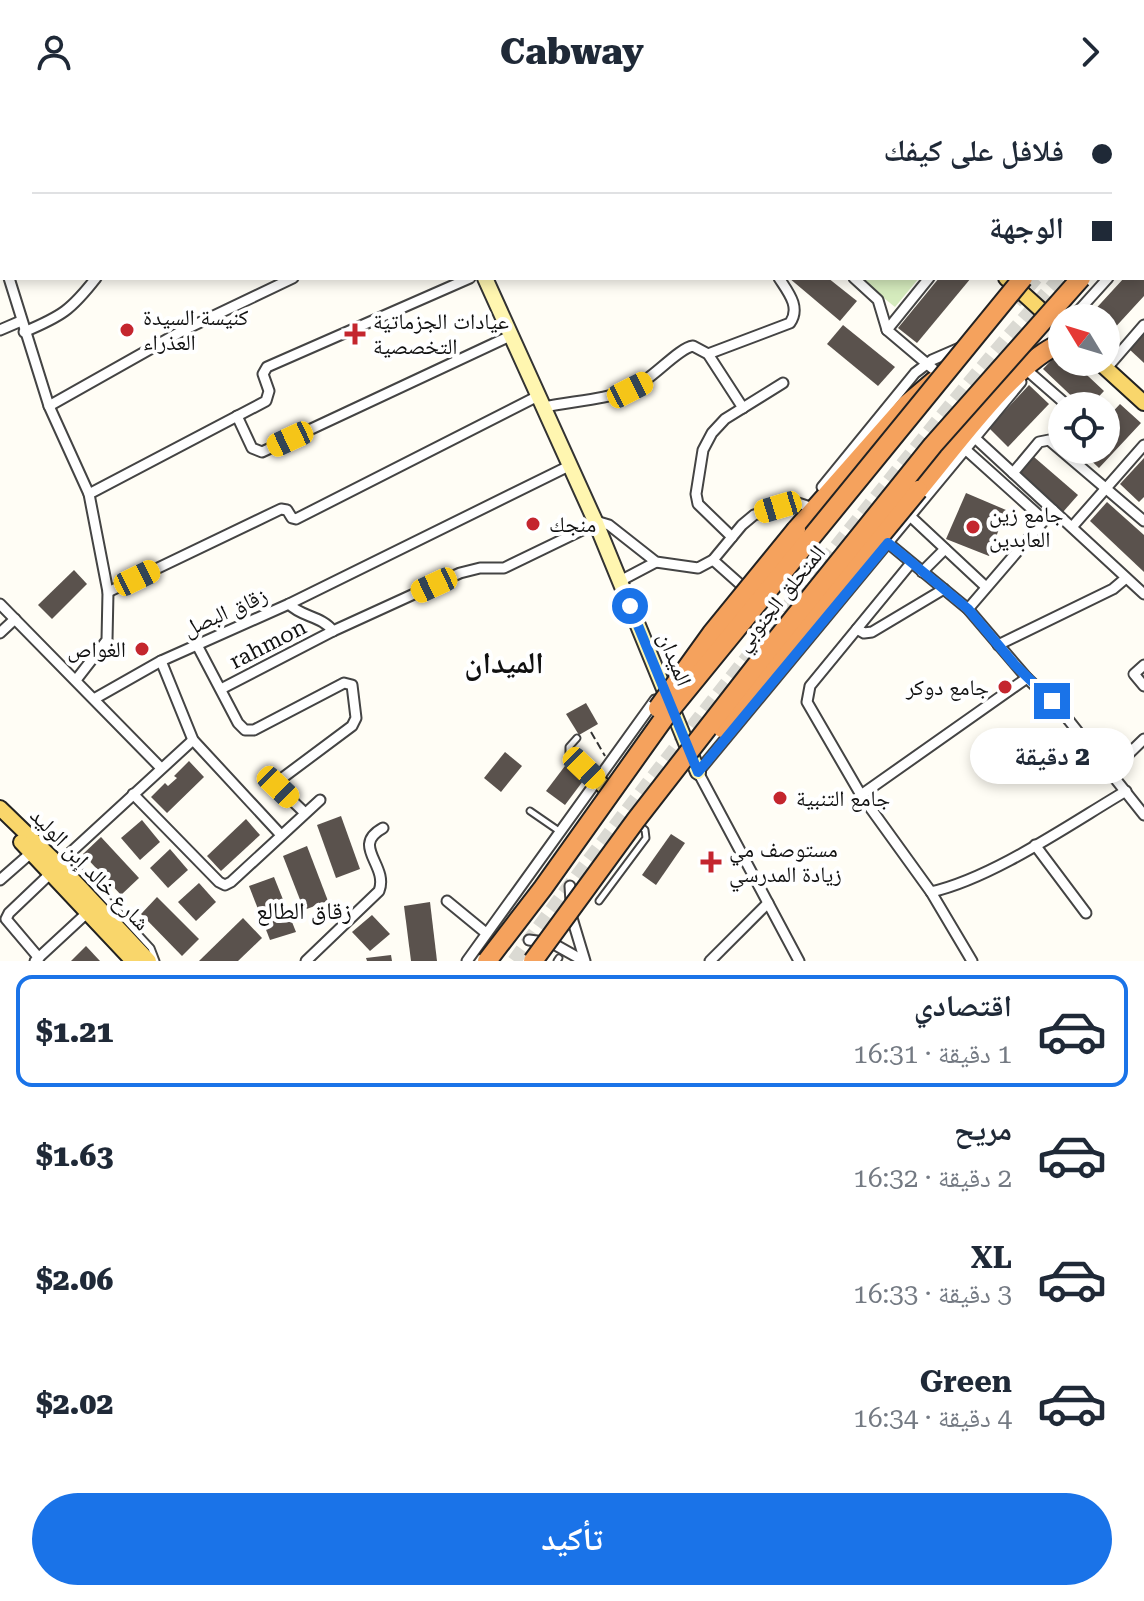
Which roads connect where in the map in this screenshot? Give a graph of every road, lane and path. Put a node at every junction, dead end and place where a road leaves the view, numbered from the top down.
1 (984, 104) edge
2 (991, 104) edge
3 (10, 280) edge
4 (94, 280) edge
5 (289, 280) edge
6 (465, 280) edge
7 (486, 280) edge
8 (780, 280) edge
9 (856, 280) edge
10 (927, 280) edge
11 (1008, 280) edge
12 (1021, 280) tunnel mouth
13 (1079, 280) edge
14 (1086, 280) edge
15 (1106, 280) edge
16 (1062, 299) junction
17 (1085, 304) edge
18 (1048, 316) edge
19 (21, 321) junction
20 (1144, 325) edge
21 (0, 330) edge
22 (887, 330) junction
23 (24, 332) junction
24 (510, 336) junction
25 (980, 342) dead end
26 (1120, 348) edge
27 (1048, 351) edge
28 (1048, 352) edge
29 (708, 354) junction
30 (926, 363) junction
31 (961, 365) dead end
32 (1029, 372) junction
33 (1114, 376) edge
34 (944, 378) junction
35 (783, 383) dead end
36 (1052, 392) edge
37 (541, 401) junction
38 (1144, 403) edge
39 (49, 406) junction
40 (743, 408) junction
41 (237, 416) junction
42 (975, 438) junction
43 (1144, 445) edge
44 (965, 449) junction
45 (571, 465) junction
46 (1013, 473) junction
47 (1105, 488) junction
48 (89, 494) junction
49 (807, 506) junction
50 (1053, 510) junction
51 (910, 516) junction
52 (1044, 520) junction
53 (1144, 521) edge
54 (596, 523) junction
55 (1072, 527) junction
56 (732, 537) junction
57 (888, 543) junction
58 (945, 549) junction
59 (713, 560) junction
60 (656, 562) junction
61 (911, 563) junction
62 (922, 572) junction
63 (1126, 578) junction
64 (620, 581) junction
65 (743, 586) junction
66 (986, 587) junction
67 (944, 589) junction
68 (108, 592) junction
69 (1144, 594) edge
70 (761, 603) dead end
71 (0, 604) edge
72 (289, 604) junction
73 (968, 609) junction
74 (15, 619) junction
75 (857, 629) junction
76 (333, 631) junction
77 (0, 633) edge
78 (197, 645) junction
79 (998, 645) junction
80 (161, 661) junction
81 (1144, 665) edge
82 (1027, 678) junction
83 (76, 680) junction
84 (1144, 686) edge
85 (221, 689) junction
86 (663, 689) junction
87 (94, 699) junction
88 (591, 732) dead end
89 (577, 738) dead end
90 (1144, 739) edge
91 (193, 740) junction
92 (609, 764) junction
93 (161, 768) junction
94 (698, 772) junction
95 (1110, 772) junction
96 (605, 788) junction
97 (1126, 791) junction
98 (133, 794) junction
99 (861, 795) junction
100 (320, 800) dead end
101 (0, 808) edge
102 (530, 811) dead end
103 (305, 813) junction
104 (1144, 815) edge
105 (630, 817) junction
106 (0, 821) edge
107 (383, 828) dead end
108 (560, 832) junction
109 (281, 835) junction
110 (1035, 845) junction
111 (32, 852) junction
112 (57, 868) junction
113 (0, 880) edge
114 (570, 886) dead end
115 (931, 892) junction
116 (447, 901) dead end
117 (599, 901) dead end
118 (768, 903) junction
119 (88, 912) junction
120 (1086, 913) dead end
121 (486, 933) junction
122 (529, 940) dead end
123 (37, 959) edge
124 (534, 959) edge
125 (133, 961) edge
126 (149, 961) edge
127 (156, 961) edge
128 (306, 961) edge
129 (467, 961) edge
130 (487, 961) edge
131 (584, 961) edge
132 (710, 961) edge
133 (799, 961) edge
134 (972, 961) edge

1 - 2 street
3 - 19 street
4 - 23 street
5 - 39 street
6 - 41 street
7 - 24 street, الميدان
8 - 29 street
9 - 22 street
10 - 22 street
11 - 18 main road
12 - 96 highway, المتحلق الجنوبي, bridge
13 - 16 highway, المتحلق الجنوبي, bridge
14 - 16 highway, bridge
15 - 17 street
16 - 105 highway, المتحلق الجنوبي, bridge
19 - 21 street
19 - 23 street
20 - 26 street
22 - 30 street
23 - 39 street
24 - 37 street, الميدان
24 - 41 street
25 - 30 street
27 - 105 highway, bridge
28 - 32 street
29 - 37 street
29 - 40 street
30 - 34 street
30 - 49 street
31 - 34 highway
32 - 36 street
32 - 42 street
33 - 38 main road
34 - 96 highway, bridge
35 - 40 street
37 - 45 street, الميدان
37 - 68 street
39 - 48 street
40 - 56 street
41 - 48 street
42 - 44 street
42 - 46 street
43 - 47 street
44 - 51 street
44 - 52 street
45 - 54 street, الميدان
45 - 72 street
46 - 47 street
46 - 50 street
47 - 53 street
47 - 55 street
48 - 68 street
49 - 56 street
49 - 65 street
50 - 52 street
50 - 55 street
51 - 57 street
51 - 58 street
52 - 66 street
54 - 60 street
54 - 64 street, الميدان
54 - 76 street
55 - 63 street
56 - 59 street
57 - 61 street
57 - 94 street
58 - 62 street
58 - 66 street
59 - 60 street
59 - 65 street
60 - 64 street
61 - 62 street
61 - 75 street
62 - 67 street
63 - 69 street
63 - 79 street
64 - 86 street, الميدان
65 - 70 street
65 - 86 street
66 - 73 street
67 - 73 street
67 - 75 street
68 - 83 street
71 - 74 street
72 - 76 street, زقاق البصل
72 - 78 street, زقاق البصل
73 - 79 street
74 - 77 street
74 - 83 street
75 - 99 street
76 - 85 street, rahmon
78 - 80 street, زقاق البصل
78 - 85 street
79 - 82 street
80 - 87 street, زقاق البصل
80 - 91 street
81 - 84 street
82 - 95 street
82 - 99 street
83 - 87 street
85 - 103 street
86 - 92 street
86 - 94 street, الميدان
87 - 93 street
88 - 92 path
89 - 96 lane
90 - 95 street
91 - 93 street
91 - 109 street
92 - 96 street
93 - 98 street
94 - 118 street, الميدان
95 - 97 street
96 - 108 street
96 - 130 highway, المتحلق الجنوبي, bridge
97 - 104 street
97 - 110 street
98 - 109 street
98 - 112 street
99 - 115 street
100 - 103 street
101 - 112 main road, شارع خالد إبن الوليد
102 - 108 lane
103 - 109 street
105 - 117 lane
105 - 124 highway, المتحلق الجنوبي, bridge
106 - 111 main road, شارع خالد إبن الوليد
107 - 128 street
108 - 121 street
110 - 115 street
110 - 120 street
111 - 112 main road, شارع خالد إبن الوليد
111 - 113 street
112 - 119 main road, شارع خالد إبن الوليد
112 - 123 street
112 - 126 main road, شارع خالد إبن الوليد
112 - 127 lane
114 - 131 street
115 - 134 street
116 - 121 street
118 - 132 street
118 - 133 street, الميدان
119 - 123 street
119 - 125 main road, شارع خالد إبن الوليد
121 - 129 street
122 - 131 street

